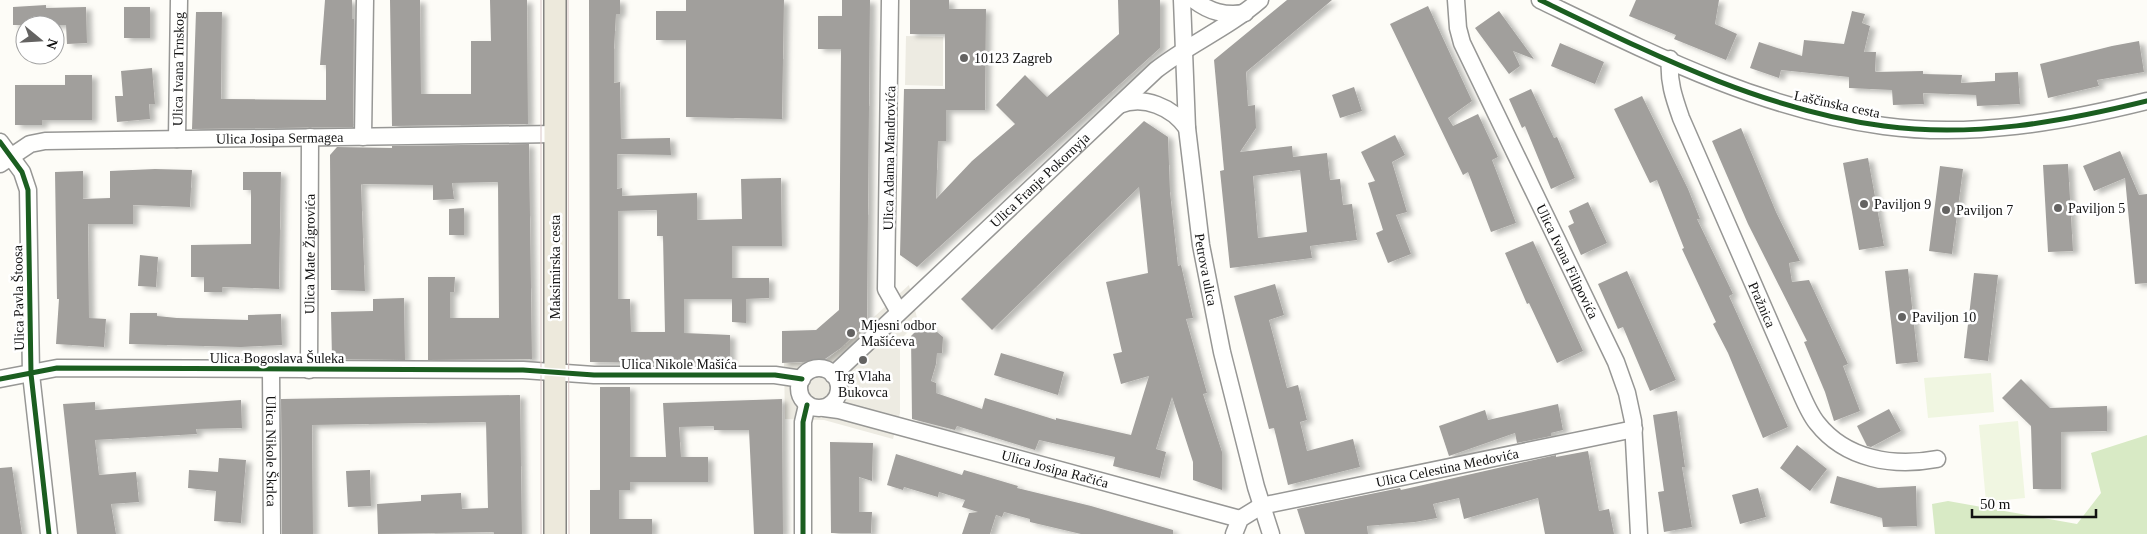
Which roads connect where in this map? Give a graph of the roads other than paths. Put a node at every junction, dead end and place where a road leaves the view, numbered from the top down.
1 (179, 0) edge
2 (365, 0) edge
3 (555, 0) edge
4 (890, 0) edge
5 (1182, 0) edge
6 (1194, 0) edge
7 (1260, 0) edge
8 (1456, 0) edge
9 (1540, 0) edge
10 (1245, 13) junction
11 (1183, 50) junction
12 (1670, 60) junction
13 (2147, 101) edge
14 (1118, 106) junction
15 (1187, 128) junction
16 (555, 134) junction
17 (310, 137) junction
18 (363, 137) junction
19 (177, 139) junction
20 (0, 142) edge
21 (5, 160) edge
22 (899, 312) junction
23 (271, 370) junction
24 (309, 370) junction
25 (555, 373) junction
26 (30, 374) junction
27 (834, 375) junction
28 (0, 379) edge
29 (802, 379) junction
30 (807, 405) junction
31 (824, 408) junction
32 (1634, 429) junction
33 (1937, 459) dead end
34 (1262, 506) junction
35 (1237, 527) edge
36 (48, 534) edge
37 (272, 534) edge
38 (555, 534) edge
39 (803, 534) edge
40 (1271, 534) edge
41 (1639, 534) edge

1 - 19 street, Ulica Ivana Trnskog
2 - 18 street
3 - 16 main road, Maksimirska cesta
4 - 22 street, Ulica Adama Mandrovića
5 - 11 street, Petrova ulica
6 - 10 street
7 - 10 street
8 - 32 street, Ulica Ivana Filipovića
9 - 12 street, Laščinska cesta
10 - 11 street
11 - 14 street, Ulica Franje Pokornyja
11 - 15 street, Petrova ulica
12 - 13 street, Laščinska cesta
12 - 33 street, Pražnica
14 - 15 street
14 - 22 street, Ulica Franje Pokornyja
15 - 34 street, Petrova ulica
16 - 18 street, Ulica Josipa Sermagea
16 - 25 main road, Maksimirska cesta
17 - 18 street, Ulica Josipa Sermagea
17 - 19 street, Ulica Josipa Sermagea
17 - 24 street, Ulica Mate Žigrovića
19 - 21 street, Ulica Josipa Sermagea
20 - 21 street, Ulica Pavla Štoosa
21 - 26 street, Ulica Pavla Štoosa
22 - 27 street
23 - 24 street, Ulica Bogoslava Šuleka
23 - 26 street, Ulica Bogoslava Šuleka
23 - 37 street, Ulica Nikole Škrlca
24 - 25 street, Ulica Bogoslava Šuleka
25 - 29 street, Ulica Nikole Mašića
25 - 38 main road, Maksimirska cesta
26 - 28 street, Ulica Bogoslava Šuleka
26 - 36 street, Ulica Pavla Štoosa
27 - 29 street
27 - 31 street
29 - 30 street
30 - 31 street
30 - 39 street
31 - 35 street, Ulica Josipa Račića
32 - 34 street, Ulica Celestina Medovića
32 - 41 street, Ulica Ivana Filipovića
34 - 35 street, Ulica Celestina Medovića
34 - 40 street, Petrova ulica

